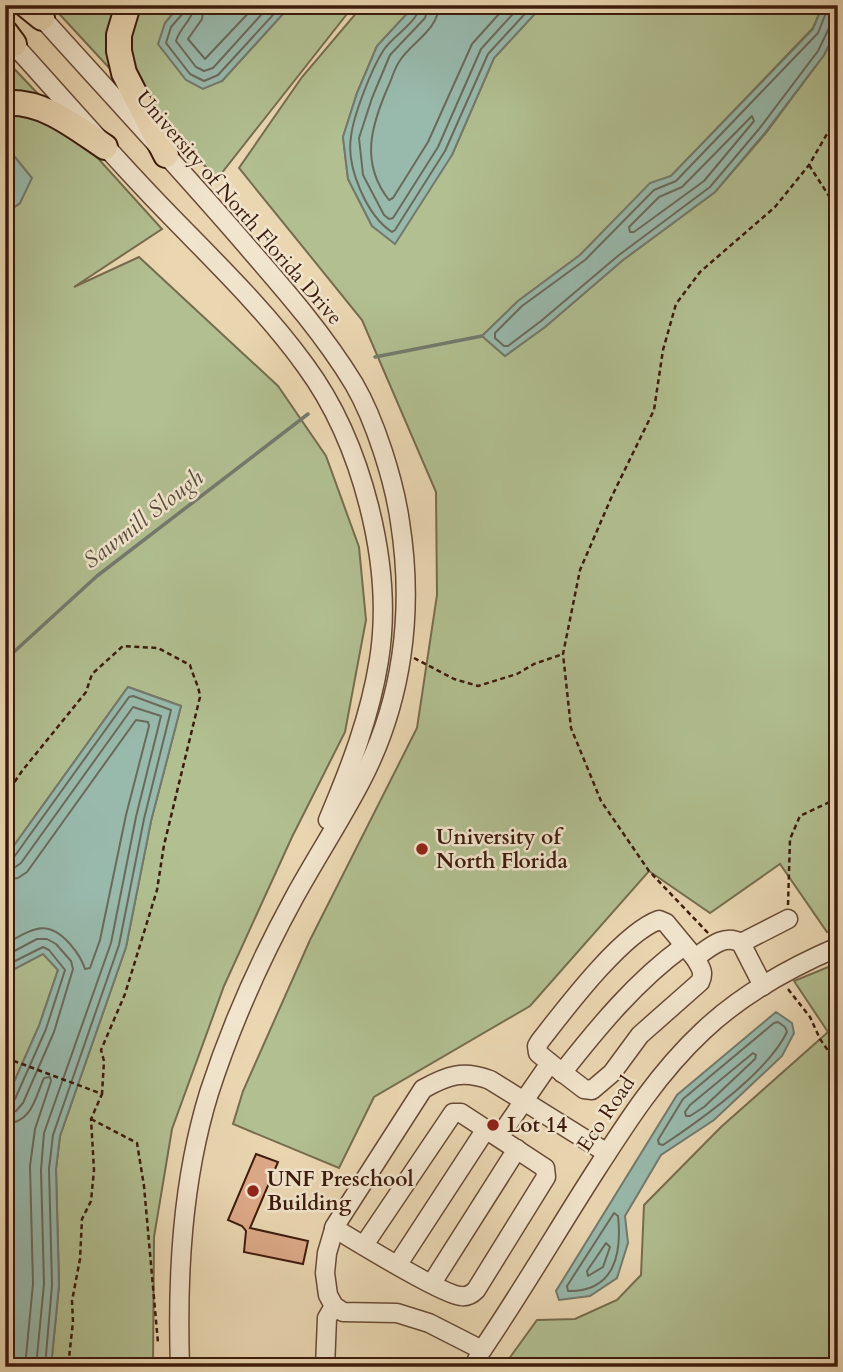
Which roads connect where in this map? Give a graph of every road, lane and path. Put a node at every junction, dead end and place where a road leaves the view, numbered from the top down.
1 (128, 5) edge
2 (33, 10) edge
3 (8, 37) edge
4 (5, 103) edge
5 (838, 114) edge
6 (105, 147) junction
7 (166, 155) junction
8 (809, 165) junction
9 (838, 210) edge
10 (402, 654) junction
11 (563, 654) junction
12 (5, 796) edge
13 (838, 798) edge
14 (296, 894) junction
15 (788, 919) joint
16 (718, 943) junction
17 (741, 943) junction
18 (838, 947) edge
19 (690, 952) junction
20 (771, 981) junction
21 (5, 1060) edge
22 (838, 1065) edge
23 (556, 1068) junction
24 (102, 1094) junction
25 (523, 1102) junction
26 (91, 1119) junction
27 (493, 1133) junction
28 (517, 1149) junction
29 (607, 1153) junction
30 (334, 1228) junction
31 (365, 1245) junction
32 (398, 1264) junction
33 (432, 1283) junction
34 (334, 1306) junction
35 (158, 1343) dead end
36 (478, 1359) edge
37 (68, 1367) edge
38 (180, 1367) edge
39 (325, 1367) edge

1 - 7 highway
2 - 7 street, University of North Florida Drive
3 - 6 street, University of North Florida Drive
4 - 6 highway
5 - 8 path
6 - 14 street, University of North Florida Drive
7 - 10 street, University of North Florida Drive
8 - 9 path
8 - 11 path
10 - 11 path
10 - 14 street, University of North Florida Drive
11 - 16 path
12 - 24 path
13 - 15 path
14 - 38 street, University of North Florida Drive
15 - 17 street
16 - 17 street
16 - 19 street
17 - 20 street
18 - 20 street, Eco Road
19 - 23 street
19 - 23 street
19 - 23 street
20 - 22 path
20 - 29 street, Eco Road
21 - 24 path
23 - 25 street
24 - 26 path
25 - 27 street
25 - 29 street
25 - 30 street
26 - 35 path
26 - 37 path
27 - 28 street
27 - 31 street
27 - 32 street
28 - 33 street
28 - 33 street
29 - 36 street, Eco Road
30 - 31 street
30 - 34 street
31 - 32 street
32 - 33 street
34 - 36 street
34 - 39 street

